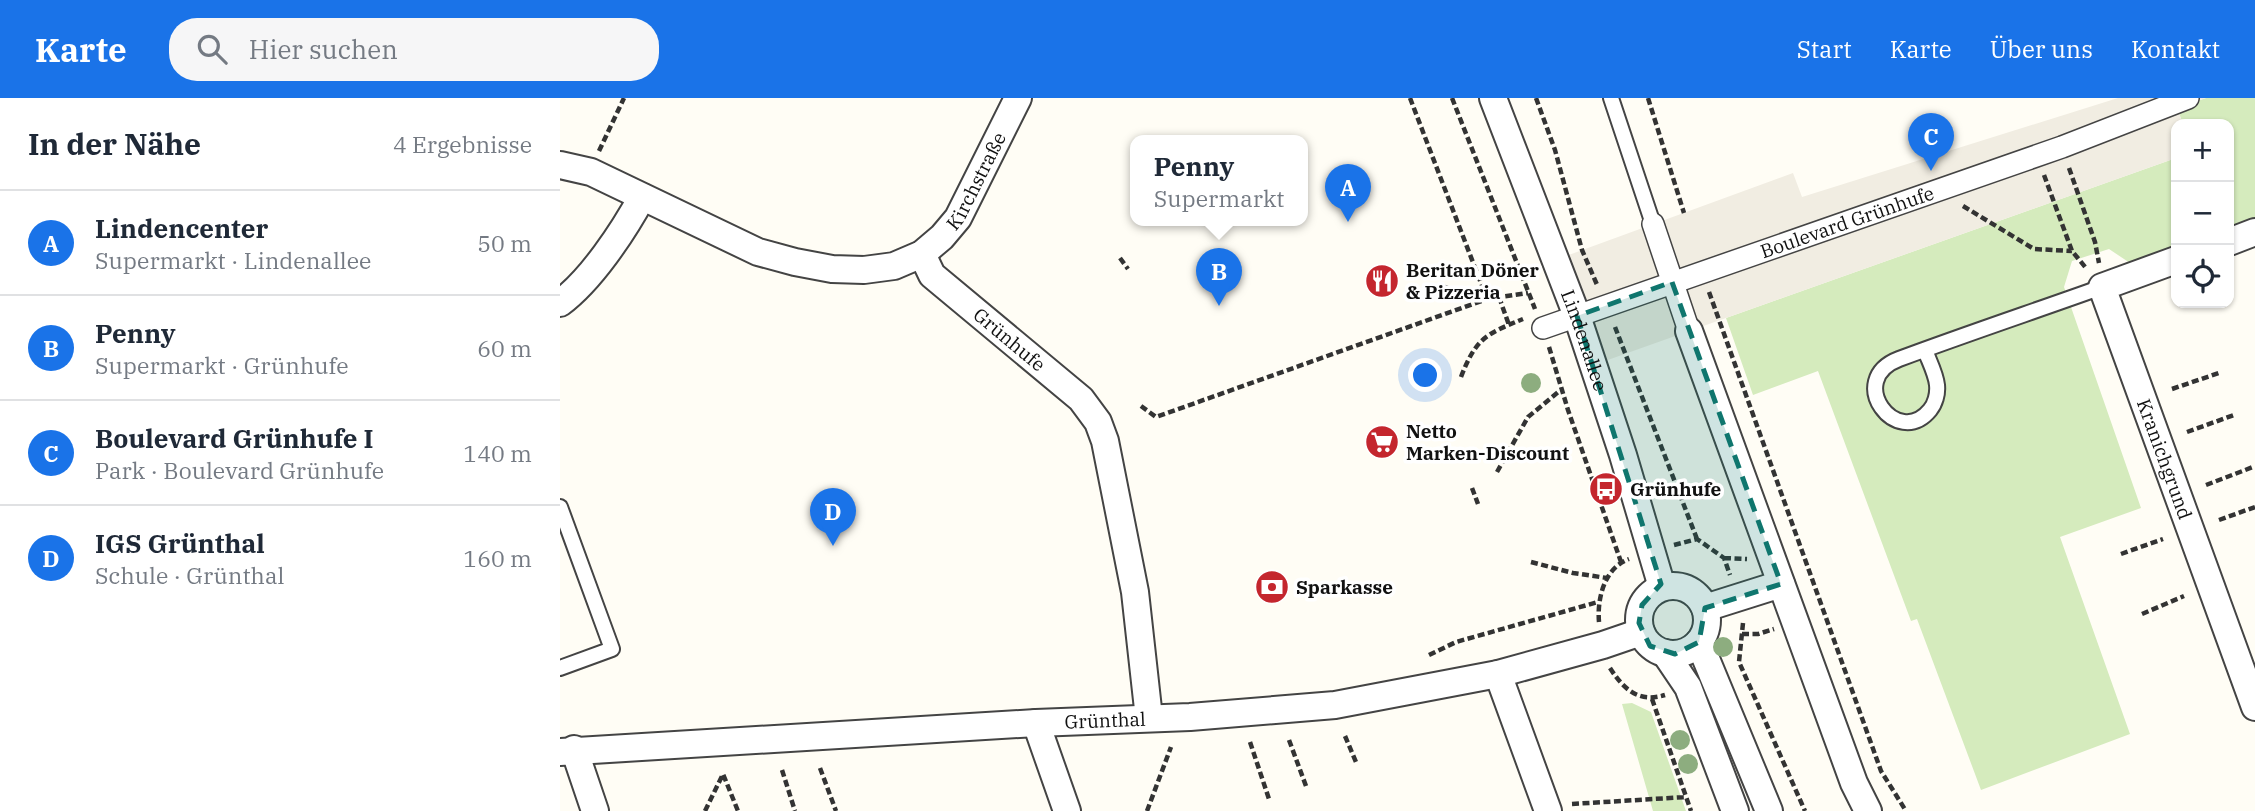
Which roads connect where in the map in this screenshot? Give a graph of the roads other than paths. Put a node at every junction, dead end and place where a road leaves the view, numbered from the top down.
1 (1018, 98) edge
2 (1493, 98) edge
3 (1611, 98) edge
4 (2188, 98) edge
5 (560, 165) edge
6 (642, 197) junction
7 (1653, 224) joint
8 (2255, 232) edge
9 (2234, 240) edge
10 (922, 254) junction
11 (2171, 263) edge
12 (1672, 282) junction
13 (2102, 287) junction
14 (560, 303) edge
15 (1577, 316) junction
16 (1535, 323) road end
17 (1689, 331) joint
18 (1925, 350) junction
19 (560, 507) edge
20 (1781, 584) junction
21 (1662, 587) junction
22 (1705, 608) junction
23 (1641, 632) junction
24 (1699, 642) junction
25 (1665, 653) junction
26 (560, 668) edge
27 (1498, 674) junction
28 (2255, 707) edge
29 (1149, 718) junction
30 (1036, 723) junction
31 (567, 750) edge
32 (1547, 808) edge
33 (595, 811) edge
34 (1067, 811) edge
35 (1735, 811) edge
36 (1769, 811) edge
37 (1868, 811) edge

1 - 10 street, Kirchstraße
2 - 15 street, Lindenallee
3 - 7 lane
4 - 12 street, Boulevard Grünhufe
5 - 6 street
6 - 10 street
6 - 14 street
7 - 12 street
8 - 9 street
10 - 29 street, Grünhufe
11 - 13 street
12 - 15 street, Boulevard Grünhufe
12 - 17 street
13 - 18 lane
13 - 28 street, Kranichgrund
15 - 16 street, Boulevard Grünhufe
15 - 21 street, Lindenallee
17 - 20 street
18 - 18 lane
19 - 26 lane
20 - 22 street
20 - 37 street
21 - 22 street
21 - 23 street
22 - 24 street
23 - 25 street
23 - 27 street, Grünthal
24 - 25 street
24 - 36 street
25 - 35 street
27 - 29 street, Grünthal
27 - 32 street
29 - 30 street, Grünthal
30 - 31 street, Grünthal
30 - 34 street
31 - 33 street

